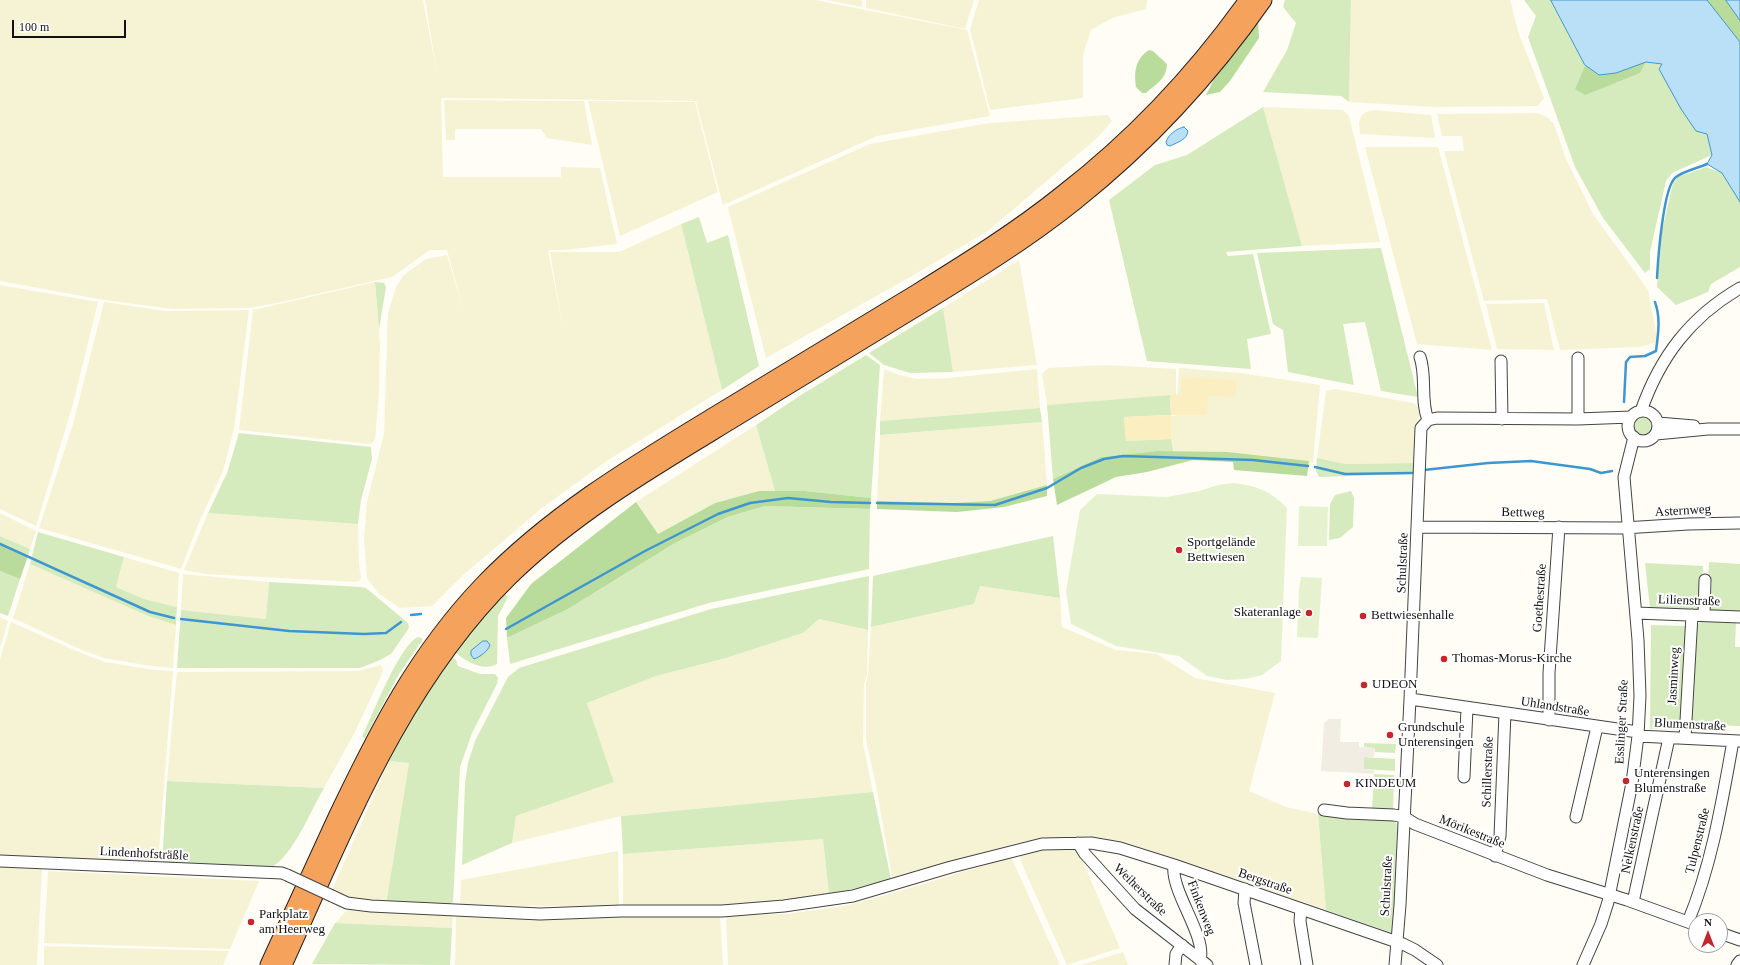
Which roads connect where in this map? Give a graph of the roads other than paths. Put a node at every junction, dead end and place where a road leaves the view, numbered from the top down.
1 (1248, 0) edge
2 (1263, 0) edge
3 (1740, 288) edge
4 (1420, 357) dead end
5 (1578, 358) dead end
6 (1501, 361) dead end
7 (1631, 417) junction
8 (1502, 419) junction
9 (1578, 419) junction
10 (1595, 419) junction
11 (1428, 420) junction
12 (1652, 420) junction
13 (1740, 429) edge
14 (1635, 435) junction
15 (1740, 523) edge
16 (1418, 527) junction
17 (1559, 527) junction
18 (1628, 528) junction
19 (1705, 580) dead end
20 (1636, 613) junction
21 (1692, 615) junction
22 (1704, 615) junction
23 (1740, 617) edge
24 (448, 636) junction
25 (433, 656) junction
26 (1410, 700) junction
27 (1467, 708) junction
28 (1505, 713) junction
29 (1549, 720) junction
30 (1597, 727) junction
31 (1638, 734) junction
32 (1669, 738) junction
33 (1685, 738) junction
34 (1737, 741) edge
35 (1464, 777) dead end
36 (1324, 810) dead end
37 (1404, 817) junction
38 (1576, 817) dead end
39 (1078, 843) junction
40 (1495, 856) junction
41 (0, 861) edge
42 (1174, 865) junction
43 (1245, 889) junction
44 (1609, 895) junction
45 (332, 896) joint
46 (1632, 902) junction
47 (1301, 909) junction
48 (1694, 913) edge
49 (1688, 922) edge
50 (1728, 936) edge
51 (1740, 940) edge
52 (1397, 942) junction
53 (1182, 945) junction
54 (1740, 961) edge
55 (1204, 962) edge
56 (269, 965) edge
57 (283, 965) edge
58 (1175, 965) edge
59 (1256, 965) edge
60 (1307, 965) edge
61 (1395, 965) edge
62 (1437, 965) edge
63 (1583, 965) edge
64 (1737, 965) edge

1 - 24 highway
2 - 24 highway
3 - 12 street
4 - 11 street
5 - 9 street
6 - 8 street
7 - 10 street
7 - 12 street
7 - 14 street, Esslinger Straße
8 - 9 street
8 - 11 street
9 - 10 street
10 - 14 street
11 - 16 street, Schulstraße
12 - 13 street
12 - 14 street
14 - 18 street, Esslinger Straße
15 - 18 street, Asternweg
16 - 17 street, Bettweg
16 - 26 street, Schulstraße
17 - 18 street, Bettweg
17 - 29 street, Goethestraße
18 - 20 street, Esslinger Straße
19 - 22 street
20 - 21 street, Lilienstraße
20 - 31 street, Esslinger Straße
21 - 22 street, Lilienstraße
21 - 33 street, Jasminweg
22 - 23 street, Lilienstraße
24 - 25 highway
25 - 56 highway
25 - 57 highway
26 - 27 street, Uhlandstraße
26 - 37 street, Schulstraße
27 - 28 street, Uhlandstraße
27 - 35 street
28 - 29 street, Uhlandstraße
28 - 40 street, Schillerstraße
29 - 30 street, Uhlandstraße
30 - 31 street, Uhlandstraße
30 - 38 street
31 - 32 street, Blumenstraße
31 - 44 street, Esslinger Straße
32 - 33 street, Blumenstraße
32 - 46 street, Nelkenstraße
33 - 34 street, Blumenstraße
34 - 48 street, Tulpenstraße
36 - 37 street, Mörikestraße
37 - 40 street, Mörikestraße
37 - 52 street, Schulstraße
39 - 42 street, Bergstraße
39 - 45 street, Bergstraße
39 - 53 street, Weiherstraße
40 - 44 street, Mörikestraße
41 - 45 street, Lindenhofsträßle, bridge
42 - 43 street, Bergstraße
42 - 55 street, Finkenweg
43 - 47 street, Bergstraße
43 - 59 street
44 - 46 street, Mörikestraße
44 - 63 street, Esslinger Straße
46 - 49 street, Mörikestraße
47 - 52 street, Bergstraße
47 - 60 street
50 - 51 street
52 - 61 street, Schulstraße
52 - 62 street, Bergstraße
53 - 55 street, Weiherstraße
53 - 58 street
54 - 64 street

